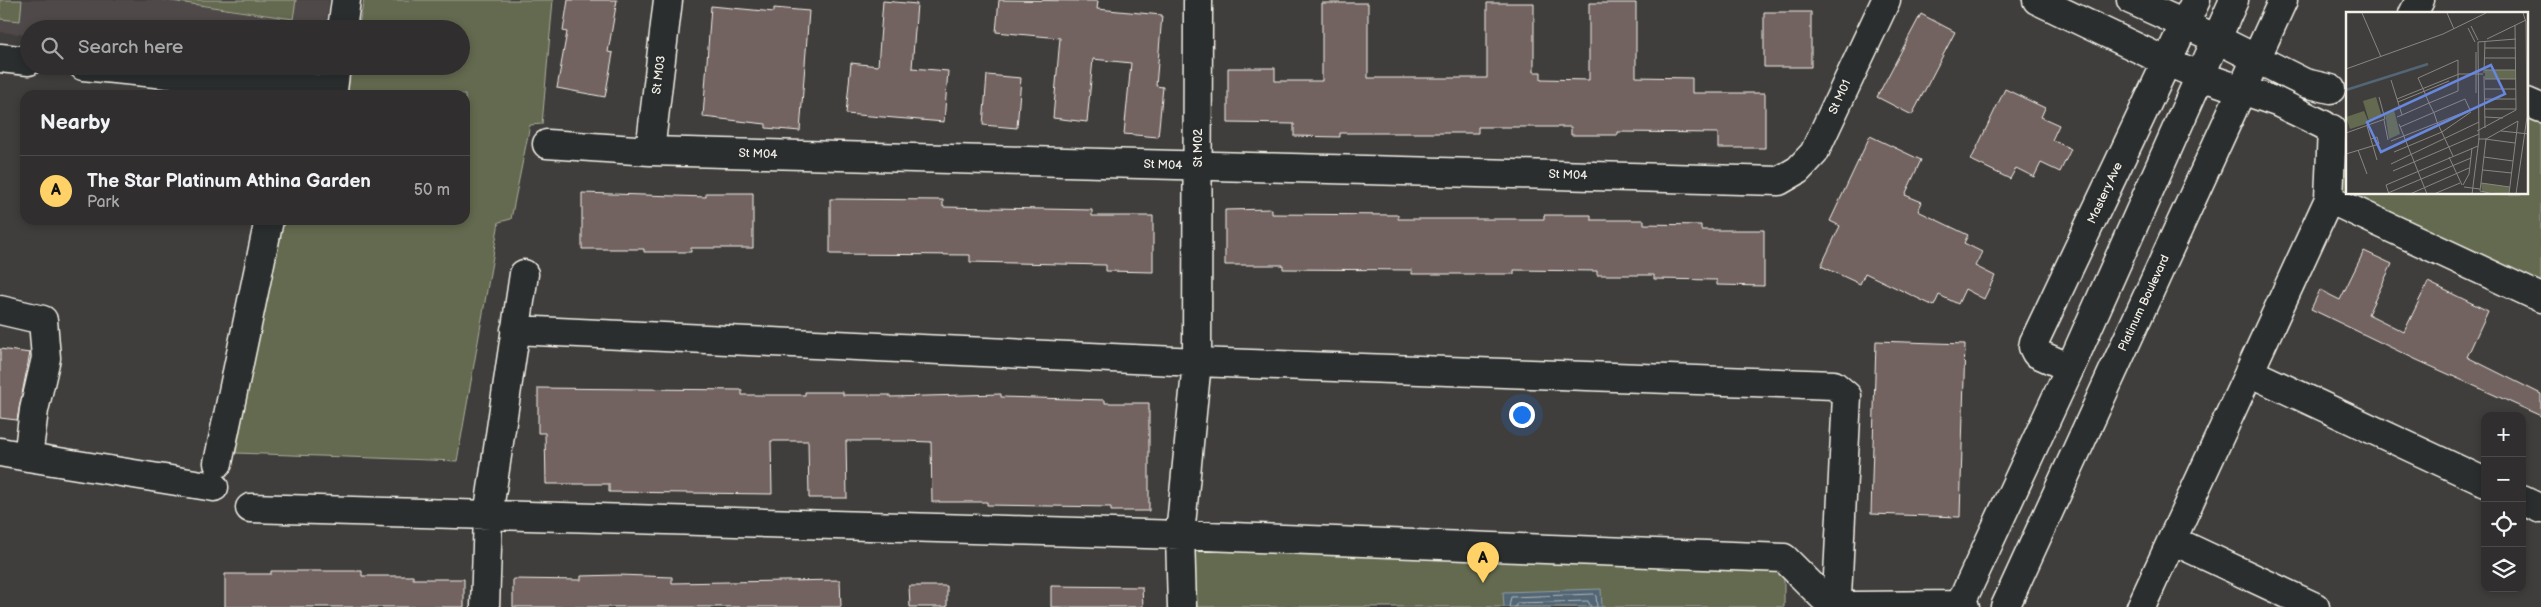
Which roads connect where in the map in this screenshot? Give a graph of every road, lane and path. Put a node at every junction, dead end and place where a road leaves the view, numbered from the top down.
1 (346, 0) edge
2 (668, 0) edge
3 (1198, 0) edge
4 (1886, 0) edge
5 (2131, 0) edge
6 (2196, 0) edge
7 (2234, 0) edge
8 (2283, 0) edge
9 (2420, 0) edge
10 (2049, 3) edge
11 (2414, 12) edge
12 (343, 20) edge
13 (2184, 25) junction
14 (2217, 39) junction
15 (0, 58) edge
16 (20, 60) edge
17 (2256, 60) junction
18 (2167, 62) junction
19 (159, 75) edge
20 (335, 75) edge
21 (2201, 76) junction
22 (2339, 89) edge
23 (286, 90) edge
24 (333, 90) edge
25 (2242, 90) junction
26 (2528, 102) edge
27 (2541, 108) edge
28 (2334, 128) edge
29 (547, 144) dead end
30 (650, 151) junction
31 (1198, 166) junction
32 (1779, 181) joint
33 (2328, 199) junction
34 (268, 225) edge
35 (524, 274) dead end
36 (2541, 298) edge
37 (0, 310) edge
38 (515, 330) junction
39 (1197, 362) junction
40 (2070, 368) junction
41 (2249, 372) junction
42 (0, 452) edge
43 (28, 457) junction
44 (2481, 480) edge
45 (2526, 502) edge
46 (250, 508) dead end
47 (2541, 509) edge
48 (488, 516) junction
49 (1180, 535) junction
50 (2172, 540) junction
51 (1835, 603) edge
52 (1962, 606) edge
53 (485, 607) edge
54 (1182, 607) edge
55 (2005, 607) edge
56 (2140, 607) edge
57 (2315, 607) edge

1 - 12 street
2 - 30 street, St M03
3 - 31 street, St M02
4 - 32 street, St M01
5 - 13 street
6 - 13 street, Mastery Ave
7 - 14 street
8 - 17 street, Platinum Boulevard
9 - 11 street
10 - 18 street
13 - 14 street
13 - 18 street, Mastery Ave
14 - 17 street
14 - 21 street
15 - 16 street
17 - 22 street
17 - 25 street, Platinum Boulevard
18 - 21 street
18 - 40 street, Mastery Ave
19 - 23 street
20 - 24 street
21 - 25 street
21 - 40 street
22 - 28 street
25 - 28 street
25 - 55 street, Platinum Boulevard
26 - 27 street
28 - 33 street
29 - 30 street, St M04
30 - 31 street, St M04
31 - 32 street, St M04
31 - 39 street, St M02
33 - 36 street
33 - 41 street
34 - 43 street
35 - 38 street
37 - 43 street
38 - 39 street
38 - 48 street
39 - 49 street, St M02
39 - 51 street
40 - 52 street
41 - 44 street
41 - 50 street
42 - 43 street
45 - 47 street
46 - 48 street
48 - 49 street
48 - 53 street
49 - 51 street
49 - 54 street, St M02
50 - 56 street
50 - 57 street
51 - 52 street

